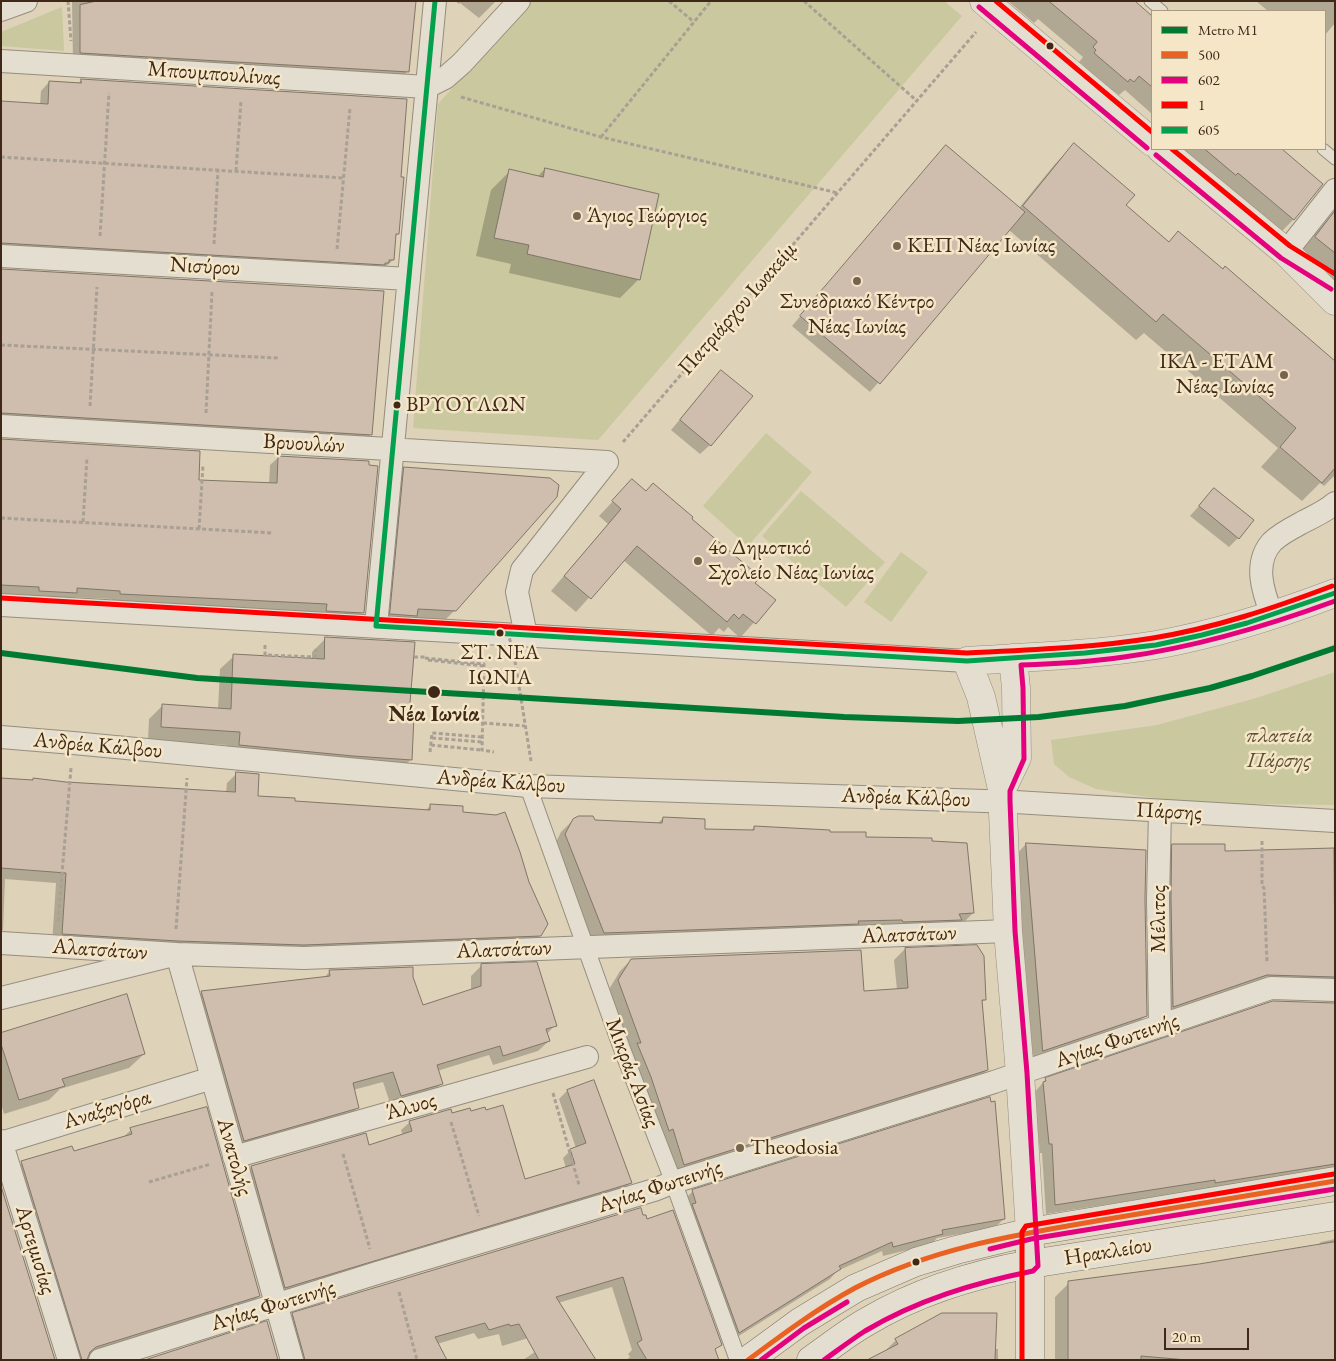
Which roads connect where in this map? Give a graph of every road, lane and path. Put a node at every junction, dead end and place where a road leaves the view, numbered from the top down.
1 (26, 1) edge
2 (68, 1) edge
3 (435, 1) edge
4 (519, 1) edge
5 (669, 1) edge
6 (712, 1) edge
7 (804, 1) edge
8 (1150, 1) edge
9 (989, 6) edge
10 (3, 7) edge
11 (1161, 10) edge
12 (694, 22) junction
13 (1, 60) edge
14 (72, 65) junction
15 (111, 67) junction
16 (243, 75) junction
17 (352, 82) junction
18 (427, 87) junction
19 (917, 101) junction
20 (601, 137) junction
21 (1151, 141) edge
22 (1162, 150) edge
23 (1324, 150) edge
24 (1, 157) edge
25 (1335, 159) edge
26 (105, 164) junction
27 (218, 170) junction
28 (236, 172) junction
29 (344, 178) junction
30 (1335, 190) edge
31 (838, 192) junction
32 (1286, 252) junction
33 (1, 256) edge
34 (99, 261) junction
35 (213, 268) junction
36 (334, 274) junction
37 (408, 279) junction
38 (1335, 283) edge
39 (1335, 301) edge
40 (1, 345) edge
41 (94, 349) junction
42 (209, 355) junction
43 (278, 358) dead end
44 (1, 426) edge
45 (89, 432) junction
46 (205, 438) junction
47 (393, 449) junction
48 (607, 462) junction
49 (1335, 504) edge
50 (1, 518) edge
51 (83, 522) junction
52 (199, 529) junction
53 (273, 533) dead end
54 (1335, 593) edge
55 (1, 605) edge
56 (1272, 615) junction
57 (376, 626) junction
58 (517, 633) junction
59 (264, 654) dead end
60 (315, 657) dead end
61 (1013, 658) junction
62 (967, 661) junction
63 (484, 665) junction
64 (484, 681) junction
65 (518, 684) junction
66 (482, 723) junction
67 (525, 726) junction
68 (1, 737) edge
69 (482, 739) junction
70 (74, 743) junction
71 (431, 745) junction
72 (430, 752) dead end
73 (530, 758) dead end
74 (187, 775) dead end
75 (533, 786) junction
76 (1002, 795) junction
77 (1160, 811) junction
78 (1262, 817) junction
79 (1335, 821) edge
80 (58, 917) dead end
81 (1008, 931) junction
82 (1, 944) edge
83 (586, 947) junction
84 (176, 954) junction
85 (1271, 988) junction
86 (1335, 990) edge
87 (1, 998) edge
88 (1160, 1026) junction
89 (587, 1057) dead end
90 (546, 1068) junction
91 (1020, 1074) junction
92 (212, 1078) junction
93 (444, 1098) junction
94 (336, 1129) junction
95 (1, 1142) edge
96 (234, 1157) junction
97 (1335, 1181) edge
98 (149, 1182) dead end
99 (674, 1182) junction
100 (580, 1187) dead end
101 (1335, 1216) edge
102 (479, 1218) dead end
103 (1030, 1232) junction
104 (1030, 1264) junction
105 (377, 1273) junction
106 (398, 1288) dead end
107 (277, 1305) junction
108 (70, 1360) edge
109 (100, 1360) edge
110 (292, 1360) edge
111 (417, 1360) edge
112 (738, 1360) edge
113 (748, 1360) edge
114 (811, 1360) edge
115 (1030, 1360) edge

1 - 10 street
2 - 14 path
3 - 18 street
4 - 18 street
5 - 12 path
6 - 12 path
7 - 19 path
8 - 11 lane
9 - 19 path, Πατριάρχου Ιωακείμ
9 - 21 street
12 - 20 path
13 - 14 street, Μπουμπουλίνας
14 - 15 street, Μπουμπουλίνας
15 - 16 street, Μπουμπουλίνας
15 - 26 path
16 - 17 street, Μπουμπουλίνας
16 - 28 path
17 - 18 street, Μπουμπουλίνας
17 - 29 path
18 - 20 path
18 - 37 street
19 - 31 path, Πατριάρχου Ιωακείμ
20 - 31 path
22 - 32 street
23 - 25 lane
24 - 26 path
26 - 27 path
26 - 34 path
27 - 28 path
27 - 35 path
28 - 29 path
29 - 36 path
30 - 32 street
31 - 48 path, Πατριάρχου Ιωακείμ
32 - 38 street
32 - 39 street
33 - 34 street, Νισύρου
34 - 35 street, Νισύρου
34 - 41 path
35 - 36 street, Νισύρου
35 - 42 path
36 - 37 street, Νισύρου
37 - 47 street
40 - 41 path
41 - 42 path
41 - 45 path
42 - 43 path
42 - 46 path
44 - 45 street, Βρυουλών
45 - 46 street, Βρυουλών
45 - 51 path
46 - 47 street, Βρυουλών
46 - 52 path
47 - 48 street, Βρυουλών
47 - 57 street
48 - 58 street
49 - 56 street
50 - 51 path
51 - 52 path
52 - 53 path
54 - 56 street
55 - 57 street
56 - 61 street
57 - 58 street
58 - 62 street
58 - 65 path, bridge
59 - 60 path
61 - 62 street
61 - 76 street
62 - 76 street
63 - 63 path
63 - 64 path
64 - 65 path
64 - 66 path
65 - 67 path
66 - 67 path
66 - 69 path
67 - 73 path
68 - 70 street, Ανδρέα Κάλβου
69 - 71 path
69 - 71 path
70 - 75 street, Ανδρέα Κάλβου
70 - 80 path
71 - 72 path
74 - 84 path
75 - 76 street, Ανδρέα Κάλβου
75 - 83 street, Μικράς Ασίας
76 - 77 street, Πάρσης
76 - 81 street
77 - 78 street, Πάρσης
77 - 88 street, Μέλιτος
78 - 79 street, Πάρσης
78 - 85 path
81 - 83 street, Αλατσάτων
81 - 91 street
82 - 84 street, Αλατσάτων
83 - 84 street, Αλατσάτων
83 - 99 street, Μικράς Ασίας
84 - 87 street
84 - 92 street, Ανατολής
85 - 86 street, Αγίας Φωτεινής
85 - 88 street, Αγίας Φωτεινής
88 - 91 street, Αγίας Φωτεινής
89 - 90 street, Άλυος
90 - 93 street, Άλυος
90 - 100 path
91 - 99 street, Αγίας Φωτεινής
91 - 103 street
92 - 95 street, Αναξαγόρα
92 - 96 street, Ανατολής
93 - 94 street, Άλυος
93 - 102 path
94 - 96 street, Άλυος
94 - 105 path
95 - 108 street, Αρτεμισίας
96 - 98 path
96 - 107 street, Ανατολής
97 - 103 street, Ηρακλείου
99 - 105 street, Αγίας Φωτεινής
99 - 112 street, Μικράς Ασίας
101 - 104 street, Ηρακλείου
103 - 104 street
103 - 113 street, Ηρακλείου
104 - 114 street, Ηρακλείου
104 - 115 street
105 - 107 street, Αγίας Φωτεινής
106 - 111 path
107 - 109 street, Αγίας Φωτεινής
107 - 110 street, Ανατολής

